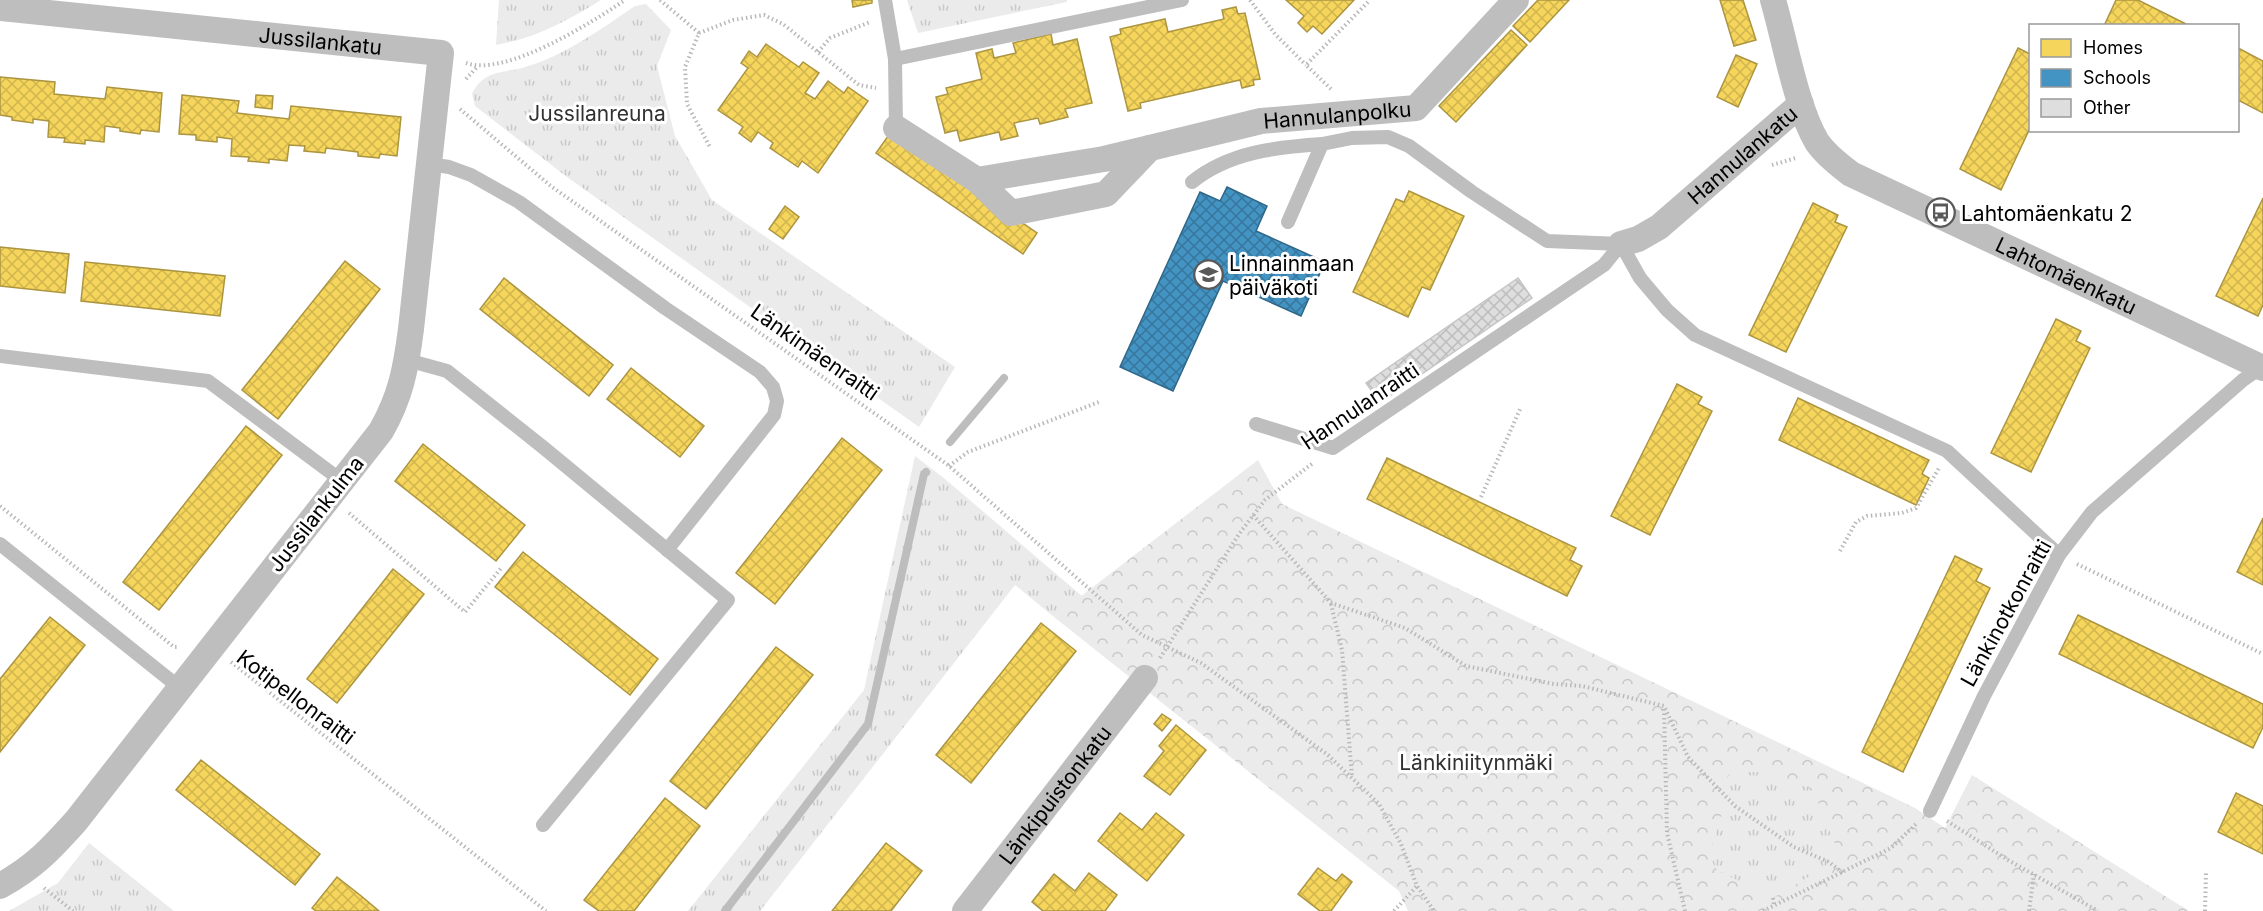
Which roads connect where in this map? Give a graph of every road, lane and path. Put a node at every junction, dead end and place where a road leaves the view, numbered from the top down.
1 (625, 0) edge
2 (660, 0) edge
3 (885, 0) edge
4 (1182, 0) edge
5 (1250, 0) edge
6 (1370, 0) edge
7 (1516, 0) edge
8 (1773, 0) edge
9 (0, 8) edge
10 (888, 16) junction
11 (699, 33) junction
12 (818, 52) junction
13 (441, 53) junction
14 (895, 58) junction
15 (1306, 65) junction
16 (437, 89) junction
17 (896, 91) junction
18 (1801, 104) junction
19 (1356, 113) junction
20 (896, 128) joint
21 (1322, 144) junction
22 (710, 147) dead end
23 (1150, 148) junction
24 (429, 164) junction
25 (977, 180) junction
26 (1192, 182) dead end
27 (1288, 222) dead end
28 (1622, 244) junction
29 (0, 356) edge
30 (407, 360) junction
31 (2262, 367) edge
32 (1099, 402) dead end
33 (1521, 407) dead end
34 (1256, 424) dead end
35 (1333, 448) junction
36 (1948, 452) junction
37 (949, 466) junction
38 (342, 481) junction
39 (1481, 497) dead end
40 (0, 506) edge
41 (344, 509) dead end
42 (1253, 515) junction
43 (0, 544) edge
44 (667, 550) junction
45 (1840, 551) dead end
46 (2059, 555) junction
47 (502, 567) dead end
48 (1331, 603) junction
49 (1168, 648) junction
50 (2263, 654) edge
51 (203, 659) junction
52 (1145, 678) dead end
53 (180, 688) junction
54 (1664, 706) junction
55 (1352, 777) junction
56 (1930, 811) junction
57 (543, 825) dead end
58 (25, 872) junction
59 (1843, 873) junction
60 (2206, 873) dead end
61 (2034, 874) junction
62 (0, 886) edge
63 (1417, 886) junction
64 (1773, 898) dead end
65 (1774, 906) junction
66 (73, 911) edge
67 (546, 911) edge
68 (965, 911) edge
69 (1394, 911) edge
70 (1434, 911) edge
71 (1685, 911) edge
72 (1763, 911) edge
73 (2029, 911) edge
74 (2098, 911) edge
75 (2205, 911) edge

1 - 13 path
2 - 11 path
3 - 10 lane
4 - 14 lane
5 - 15 path
6 - 15 path
7 - 19 street, Hannulanpolku
8 - 18 street, Hannulankatu
9 - 13 street, Jussilankatu
10 - 12 path
10 - 14 lane
11 - 12 path
11 - 22 path
12 - 17 path
13 - 16 street, Jussilankulma
14 - 17 lane
15 - 19 path
16 - 24 street, Jussilankulma
16 - 37 path, Länkimäenraitti
17 - 20 lane
18 - 28 street, Hannulankatu
18 - 31 street, Lahtomäenkatu
19 - 23 street, Hannulanpolku
20 - 25 street
21 - 26 lane
21 - 27 lane
21 - 28 lane
23 - 25 street, Hannulanpolku
23 - 25 street
24 - 30 street, Jussilankulma
24 - 44 lane
28 - 35 lane, Hannulanraitti
28 - 36 lane
29 - 38 lane
30 - 38 street, Jussilankulma
30 - 44 lane
31 - 46 lane, Länkinotkonraitti
32 - 37 path
33 - 39 path
34 - 35 lane
35 - 42 path, Hannulanraitti
36 - 45 path
36 - 46 lane
37 - 49 path, Länkimäenraitti
38 - 51 street, Jussilankulma
40 - 51 path, Kotipellonraitti
41 - 47 path
42 - 48 path
42 - 49 path, Hannulanraitti
43 - 53 lane
44 - 57 lane
46 - 50 path
46 - 56 lane, Länkinotkonraitti
48 - 54 path
48 - 55 path
49 - 55 path, Länkimäenraitti
51 - 53 street, Jussilankulma
51 - 67 path, Kotipellonraitti
52 - 68 street, Länkipuistonkatu
53 - 58 street, Jussilankulma
54 - 59 path
54 - 71 path
55 - 63 path, Länkimäenraitti
56 - 59 path
56 - 61 path
58 - 62 street, Jussilankulma
58 - 66 path
59 - 65 path
60 - 75 path
61 - 73 path
61 - 74 path
63 - 69 path
63 - 70 path, Länkimäenraitti
64 - 65 path
65 - 72 path

